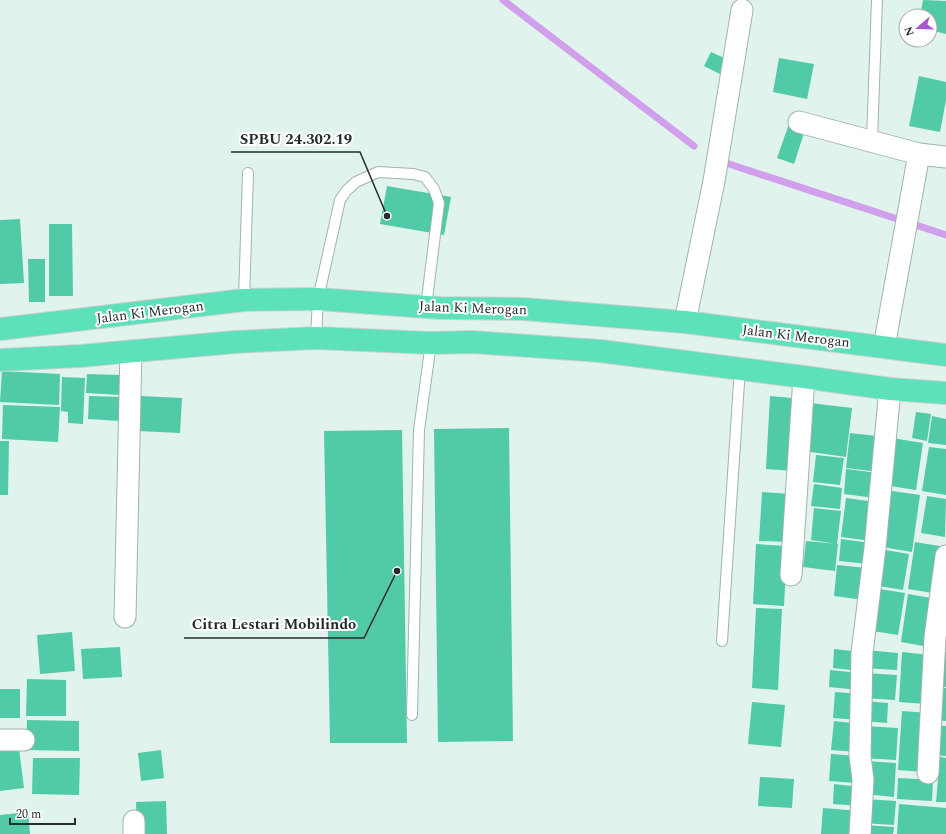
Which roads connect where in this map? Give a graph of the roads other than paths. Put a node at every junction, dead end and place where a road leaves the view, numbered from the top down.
1 (877, 0) edge
2 (742, 10) dead end
3 (799, 122) dead end
4 (872, 140) junction
5 (920, 154) junction
6 (946, 157) edge
7 (248, 173) dead end
8 (318, 299) junction
9 (244, 300) junction
10 (426, 307) junction
11 (685, 322) junction
12 (0, 330) edge
13 (316, 338) junction
14 (431, 343) junction
15 (884, 347) junction
16 (131, 351) junction
17 (946, 355) edge
18 (0, 360) edge
19 (740, 368) junction
20 (804, 377) junction
21 (890, 389) junction
22 (946, 393) edge
23 (946, 556) edge
24 (791, 575) dead end
25 (125, 617) dead end
26 (722, 641) dead end
27 (412, 715) dead end
28 (0, 740) edge
29 (24, 740) dead end
30 (928, 773) dead end
31 (860, 834) edge

1 - 4 lane
2 - 11 street
3 - 4 street
4 - 5 street
5 - 6 street
5 - 15 street
7 - 9 lane
8 - 9 highway, Jalan Ki Merogan
8 - 10 highway, Jalan Ki Merogan
8 - 10 lane
8 - 13 lane
9 - 12 highway, Jalan Ki Merogan
10 - 11 highway, Jalan Ki Merogan
11 - 15 highway, Jalan Ki Merogan
13 - 14 highway
13 - 16 highway
14 - 19 highway
14 - 27 lane
15 - 17 highway, Jalan Ki Merogan
16 - 18 highway
16 - 25 street
19 - 20 highway
19 - 26 lane
20 - 21 highway
20 - 24 street
21 - 22 highway
21 - 31 street
23 - 30 street
28 - 29 street

